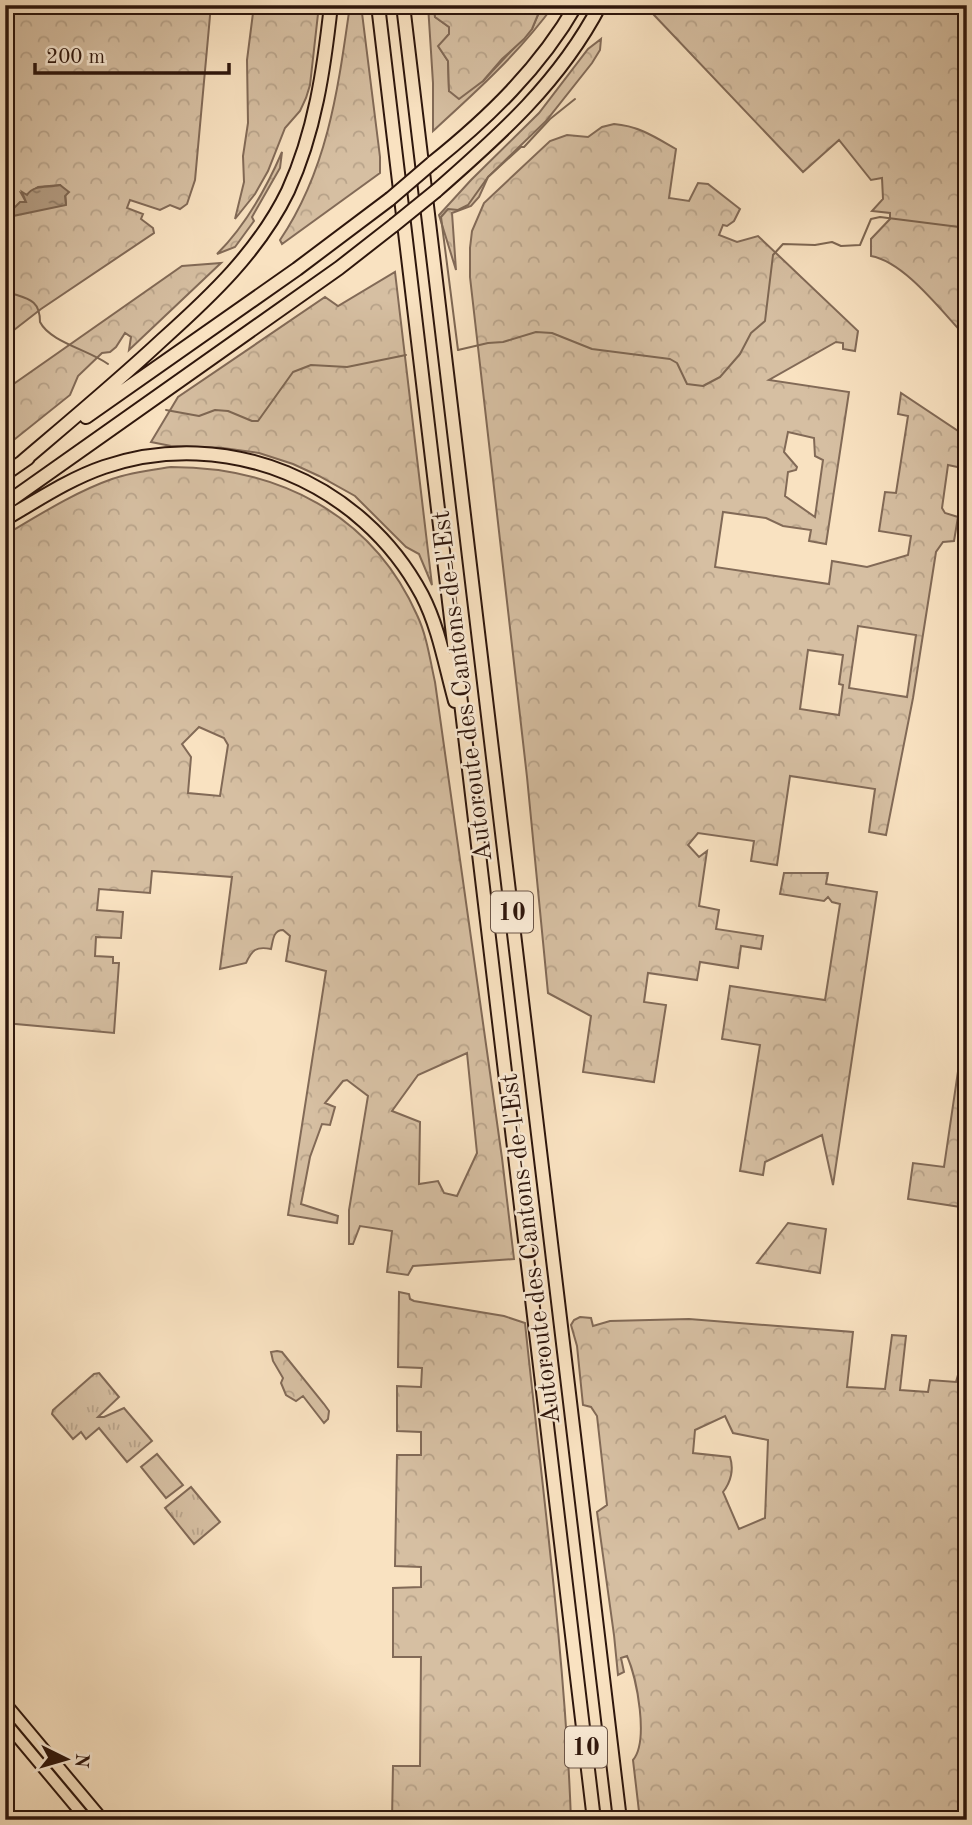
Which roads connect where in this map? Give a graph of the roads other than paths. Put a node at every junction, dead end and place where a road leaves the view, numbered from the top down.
1 (331, 5) edge
2 (378, 5) edge
3 (403, 5) edge
4 (576, 5) edge
5 (600, 5) edge
6 (22, 462) junction
7 (5, 474) edge
8 (5, 504) edge
9 (5, 519) edge
10 (466, 742) junction
11 (5, 1703) edge
12 (5, 1722) edge
13 (87, 1820) edge
14 (103, 1820) edge
15 (594, 1820) edge
16 (620, 1820) edge

1 - 6 highway
2 - 10 highway, Autoroute des Cantons-de-l'Est / 10
3 - 16 highway, Autoroute des Cantons-de-l'Est / 10
4 - 6 highway, bridge
5 - 8 highway, bridge
6 - 7 highway
9 - 10 highway
10 - 15 highway, Autoroute des Cantons-de-l'Est / 10
11 - 14 main road
12 - 13 main road

